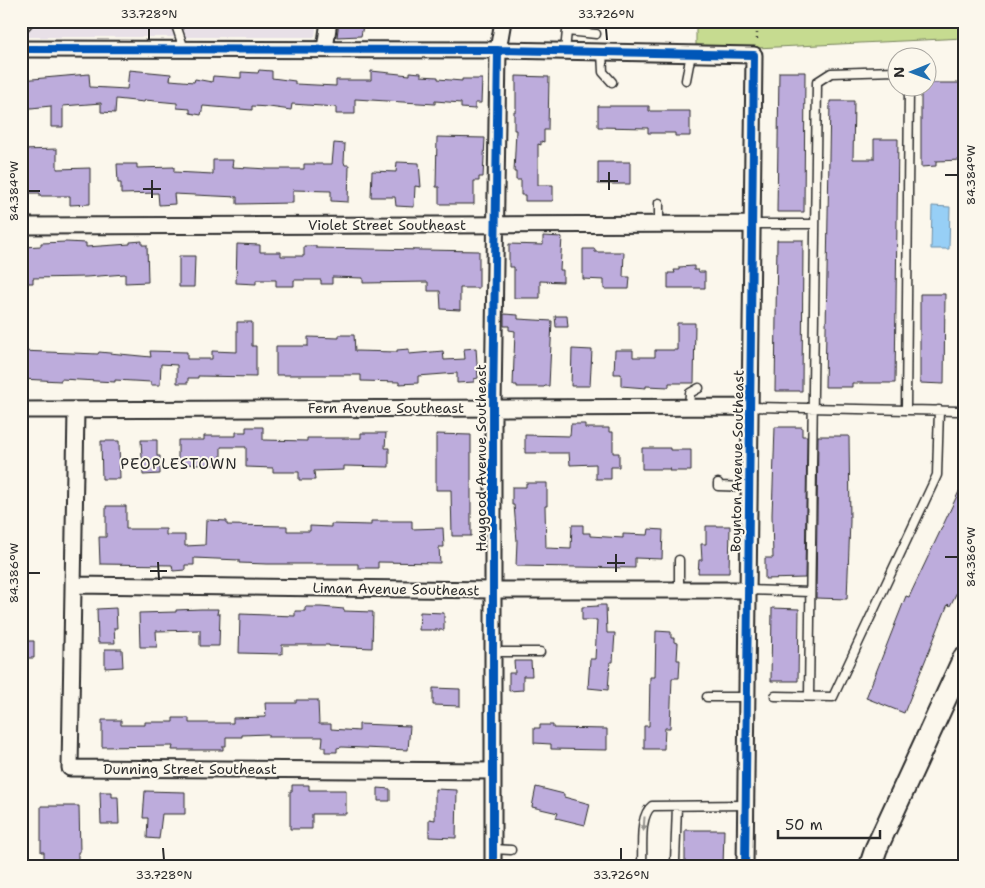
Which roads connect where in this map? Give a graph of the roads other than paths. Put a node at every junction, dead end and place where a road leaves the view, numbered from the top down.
1 (30, 21) edge
2 (169, 21) edge
3 (503, 21) edge
4 (324, 23) edge
5 (21, 31) edge
6 (596, 34) dead end
7 (21, 49) edge
8 (184, 49) junction
9 (325, 49) junction
10 (498, 50) junction
11 (565, 51) junction
12 (602, 52) junction
13 (691, 54) junction
14 (888, 72) edge
15 (686, 80) dead end
16 (612, 82) dead end
17 (909, 98) edge
18 (659, 203) dead end
19 (659, 224) junction
20 (752, 224) junction
21 (815, 224) junction
22 (495, 225) junction
23 (21, 226) edge
24 (699, 388) dead end
25 (493, 407) junction
26 (689, 407) junction
27 (750, 407) junction
28 (813, 408) junction
29 (21, 410) edge
30 (76, 410) junction
31 (906, 410) junction
32 (939, 410) junction
33 (964, 414) edge
34 (718, 483) dead end
35 (749, 487) junction
36 (679, 560) dead end
37 (73, 585) junction
38 (493, 590) junction
39 (679, 590) junction
40 (748, 590) junction
41 (810, 592) junction
42 (493, 652) junction
43 (540, 652) dead end
44 (964, 658) edge
45 (776, 696) dead end
46 (809, 696) junction
47 (707, 697) dead end
48 (747, 697) junction
49 (493, 771) junction
50 (746, 805) junction
51 (676, 806) junction
52 (493, 849) junction
53 (511, 850) dead end
54 (493, 867) edge
55 (649, 867) edge
56 (668, 867) edge
57 (745, 867) edge
58 (870, 867) edge

1 - 5 lane
2 - 8 lane
3 - 10 street, Haygood Avenue Southeast
4 - 9 street
6 - 11 lane
7 - 8 street
8 - 9 street
9 - 10 street
10 - 11 street
10 - 22 street, Haygood Avenue Southeast
11 - 12 street
12 - 13 street
12 - 16 lane
13 - 15 lane
13 - 20 street, Boynton Avenue Southeast
14 - 21 lane
17 - 31 lane
18 - 19 lane
19 - 20 street, Violet Street Southeast
19 - 22 street, Violet Street Southeast
20 - 21 lane
20 - 27 street, Boynton Avenue Southeast
21 - 28 lane
22 - 23 street, Violet Street Southeast
22 - 25 street, Haygood Avenue Southeast
24 - 26 lane
25 - 26 street, Fern Avenue Southeast
25 - 30 street, Fern Avenue Southeast
25 - 38 street, Haygood Avenue Southeast
26 - 27 street, Fern Avenue Southeast
27 - 28 lane
27 - 35 street, Boynton Avenue Southeast
28 - 31 lane
28 - 41 lane
29 - 30 street, Fern Avenue Southeast
30 - 37 street
31 - 32 lane
32 - 33 lane
32 - 46 lane
34 - 35 lane
35 - 40 street, Boynton Avenue Southeast
36 - 39 lane
37 - 38 street, Liman Avenue Southeast
37 - 49 street, Dunning Street Southeast
38 - 39 street, Liman Avenue Southeast
38 - 42 street, Haygood Avenue Southeast
39 - 40 street, Liman Avenue Southeast
40 - 41 lane
40 - 48 street, Boynton Avenue Southeast
41 - 46 lane
42 - 43 lane
42 - 49 street, Haygood Avenue Southeast
44 - 58 street
45 - 46 lane
47 - 48 lane
48 - 50 street, Boynton Avenue Southeast
49 - 52 street, Haygood Avenue Southeast
50 - 51 lane
50 - 57 street, Boynton Avenue Southeast
51 -> 55 lane
51 - 56 lane
52 - 53 lane
52 - 54 street, Haygood Avenue Southeast

